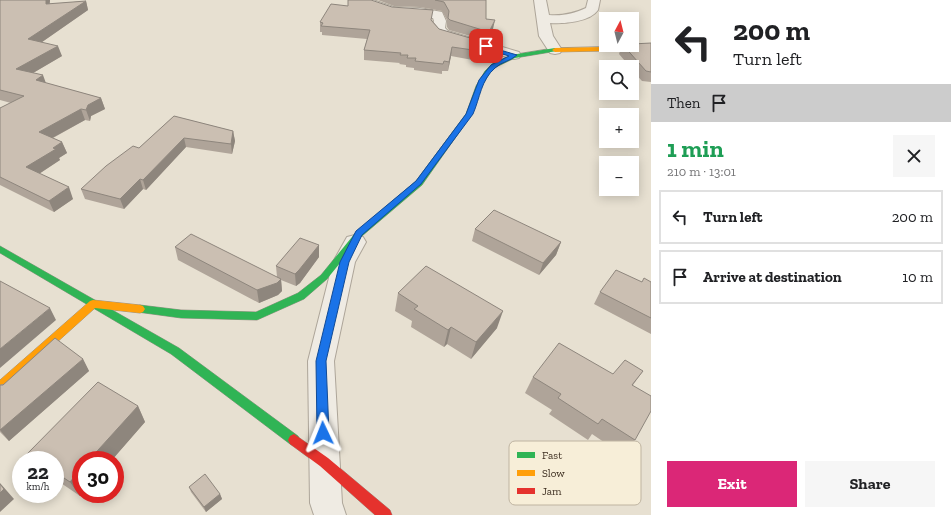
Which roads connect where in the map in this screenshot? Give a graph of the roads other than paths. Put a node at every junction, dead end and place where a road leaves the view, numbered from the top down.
1 (362, 0) edge
2 (540, 0) edge
3 (594, 0) edge
4 (543, 19) junction
5 (651, 48) edge
6 (555, 50) junction
7 (514, 55) junction
8 (359, 234) junction
9 (0, 249) edge
10 (93, 304) junction
11 (0, 387) edge
12 (324, 462) junction
13 (326, 511) edge
14 (385, 515) edge

1 - 7 street
2 - 4 street
3 - 4 street
4 - 6 street
5 - 6 street
6 - 7 street
7 - 8 street
8 - 10 street
8 - 12 street
9 - 10 street
10 - 11 street
10 - 12 street
12 - 13 street
12 - 14 street

